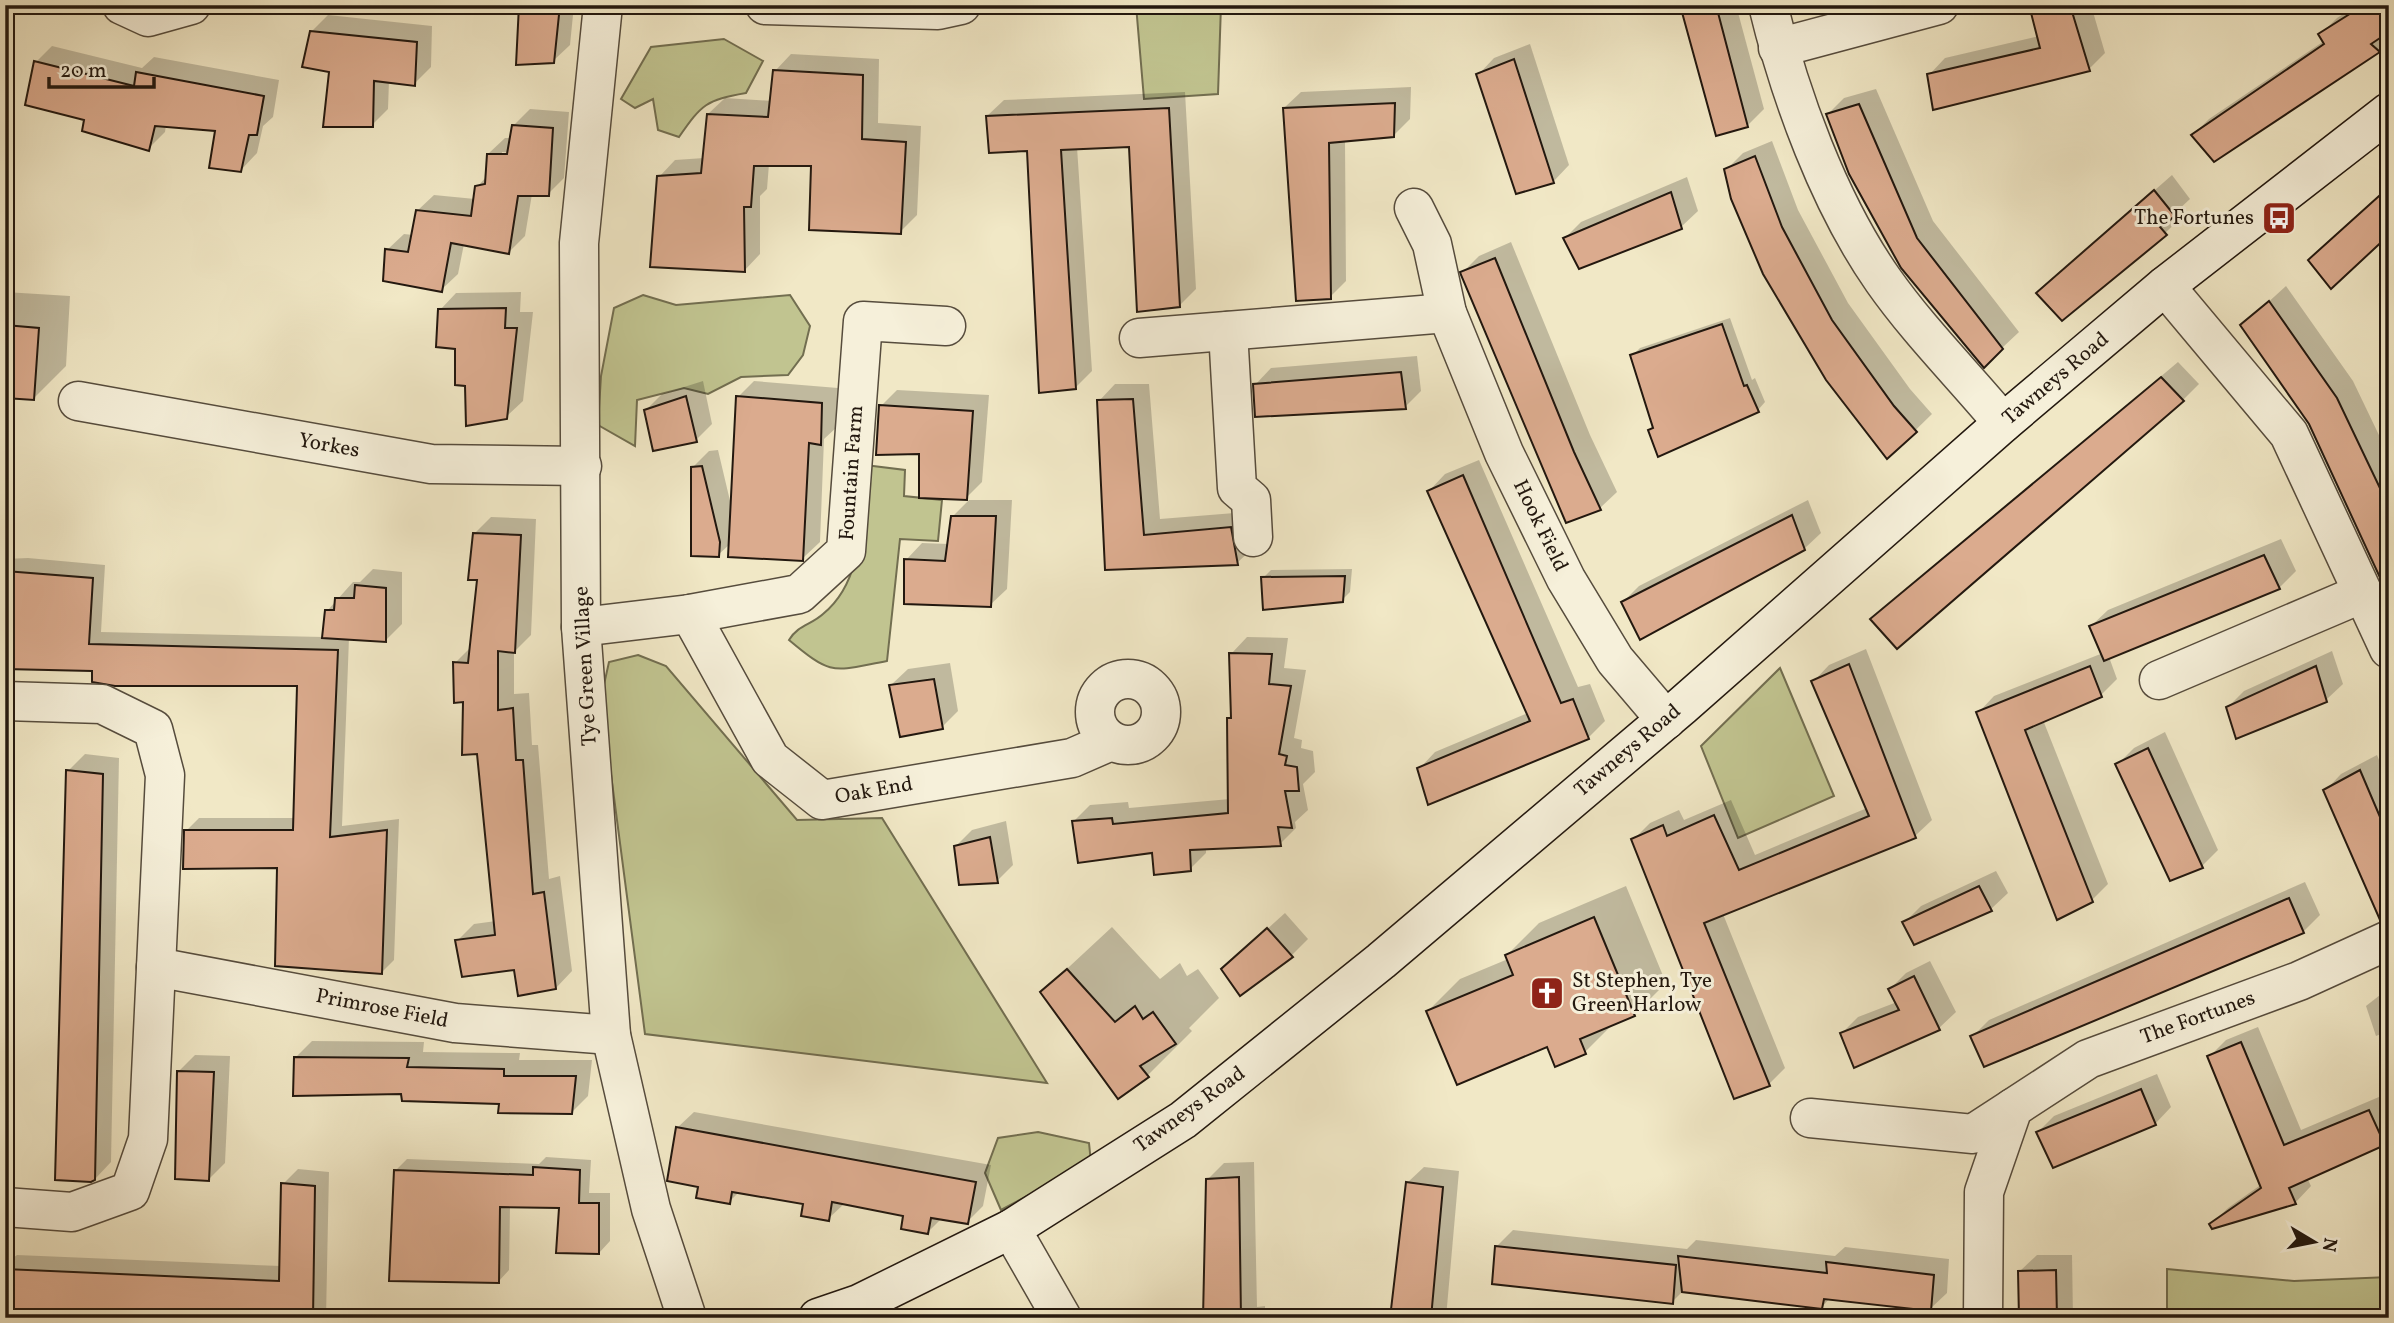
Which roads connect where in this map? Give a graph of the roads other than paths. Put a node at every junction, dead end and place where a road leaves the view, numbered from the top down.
1 (122, 5) edge
2 (191, 5) edge
3 (603, 5) edge
4 (765, 5) edge
5 (961, 5) edge
6 (1768, 5) edge
7 (1939, 5) edge
8 (1778, 48) junction
9 (2384, 123) edge
10 (1414, 208) dead end
11 (2165, 286) junction
12 (1447, 313) junction
13 (946, 326) dead end
14 (1228, 331) junction
15 (1139, 338) dead end
16 (78, 401) dead end
17 (2003, 423) junction
18 (582, 466) junction
19 (1253, 537) dead end
20 (2363, 593) junction
21 (690, 614) junction
22 (581, 627) junction
23 (2389, 649) edge
24 (2159, 680) dead end
25 (5, 701) edge
26 (1666, 720) junction
27 (1111, 741) dead end
28 (2389, 940) edge
29 (156, 967) junction
30 (611, 1035) junction
31 (2012, 1108) junction
32 (1810, 1118) dead end
33 (5, 1207) edge
34 (1011, 1229) junction
35 (687, 1318) edge
36 (818, 1318) edge
37 (1062, 1318) edge
38 (1983, 1318) edge

1 - 2 street
3 - 18 street, Tye Green Village
4 - 5 street
6 - 8 street
7 - 8 street
8 - 17 street
9 - 11 street, Tawneys Road
10 - 12 street, Hook Field
11 - 17 street, Tawneys Road
11 - 20 street
12 - 14 street
12 - 26 street, Hook Field
13 - 21 street, Fountain Farm
14 - 15 street
14 - 19 street
16 - 18 street, Yorkes
17 - 26 street, Tawneys Road
18 - 22 street, Tye Green Village
20 - 23 street
20 - 24 street
21 - 22 street, Fountain Farm
21 - 27 street, Oak End
22 - 30 street, Tye Green Village
25 - 29 street
26 - 34 street, Tawneys Road
28 - 31 street, The Fortunes
29 - 30 street, Primrose Field
29 - 33 street
30 - 35 street, Tye Green Village
31 - 32 street, The Fortunes
31 - 38 street
34 - 36 street, Tawneys Road
34 - 37 street

